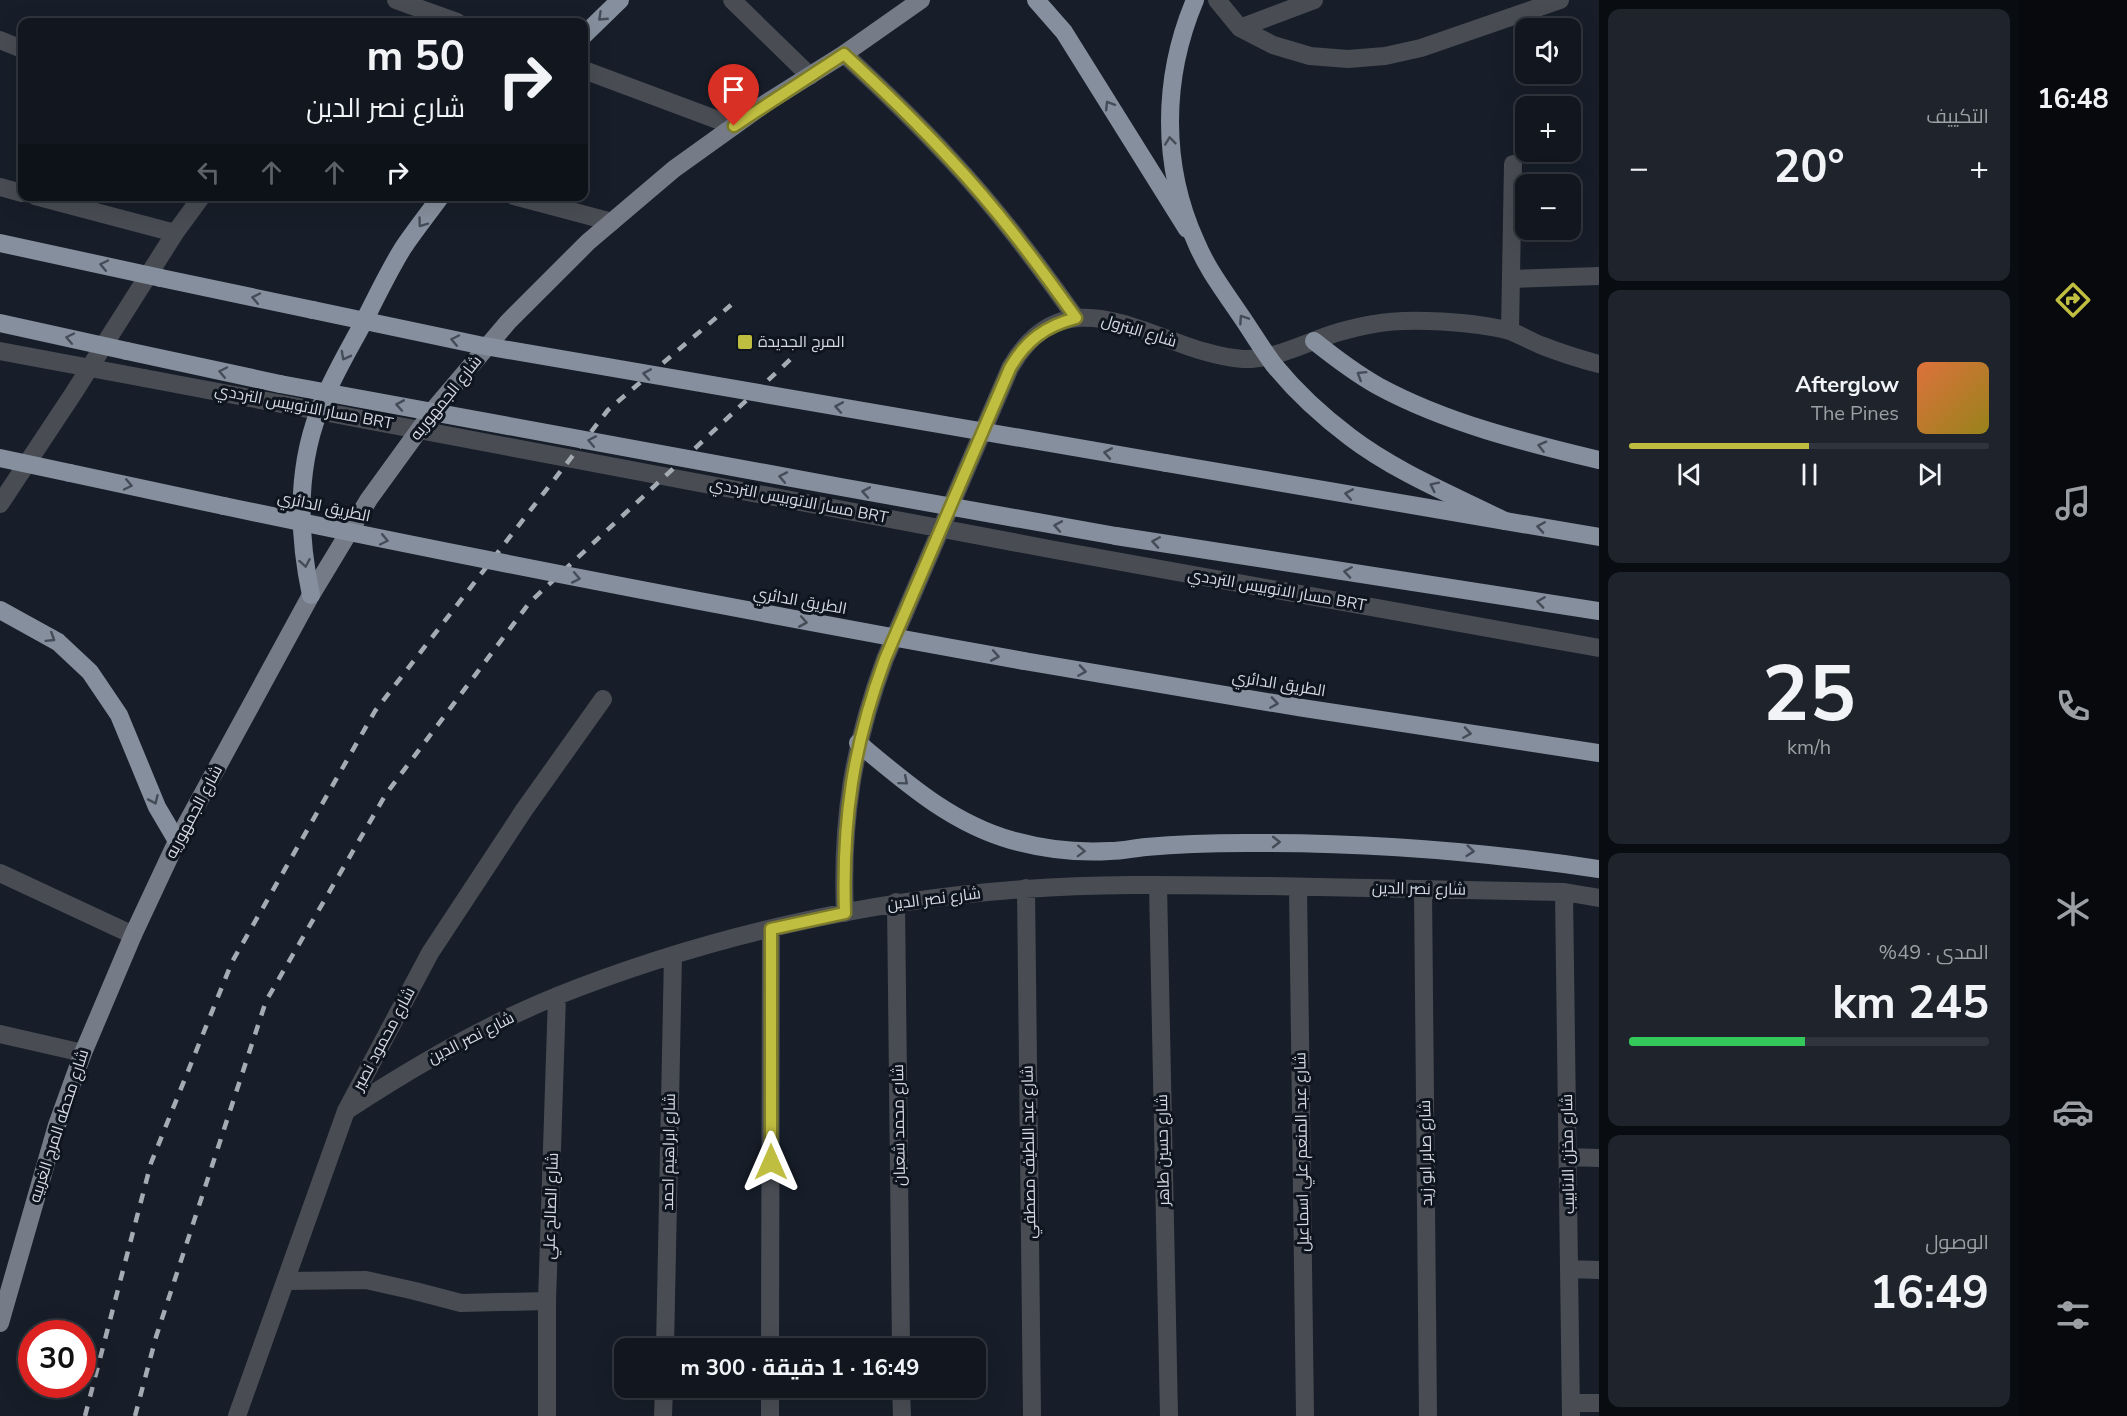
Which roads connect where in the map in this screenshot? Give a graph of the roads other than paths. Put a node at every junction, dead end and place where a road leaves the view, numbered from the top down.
1 (396, 0) edge
2 (621, 0) edge
3 (732, 0) edge
4 (921, 0) edge
5 (1036, 0) edge
6 (1195, 0) edge
7 (1217, 0) edge
8 (1314, 0) edge
9 (1560, 0) edge
10 (446, 18) edge
11 (1240, 28) junction
12 (588, 31) edge
13 (0, 40) edge
14 (18, 47) edge
15 (844, 54) junction
16 (588, 71) edge
17 (810, 76) junction
18 (734, 126) junction
19 (1513, 164) dead end
20 (0, 187) edge
21 (18, 192) edge
22 (54, 201) edge
23 (198, 201) edge
24 (437, 201) edge
25 (533, 201) edge
26 (612, 222) junction
27 (175, 233) junction
28 (0, 243) edge
29 (1196, 243) junction
30 (1599, 276) edge
31 (1511, 279) junction
32 (1076, 318) junction
33 (0, 323) edge
34 (1510, 332) junction
35 (1314, 341) junction
36 (0, 351) edge
37 (1599, 364) edge
38 (0, 458) edge
39 (1599, 460) edge
40 (0, 504) edge
41 (1505, 521) junction
42 (1599, 537) edge
43 (311, 596) junction
44 (0, 610) edge
45 (1599, 611) edge
46 (1599, 648) edge
47 (603, 699) dead end
48 (858, 743) junction
49 (1599, 753) edge
50 (177, 841) junction
51 (1599, 869) edge
52 (0, 873) edge
53 (1158, 885) junction
54 (1298, 887) junction
55 (1026, 888) junction
56 (1423, 889) junction
57 (1564, 892) junction
58 (1599, 898) edge
59 (896, 902) junction
60 (845, 913) junction
61 (771, 929) junction
62 (133, 935) junction
63 (674, 954) junction
64 (557, 996) junction
65 (0, 1034) edge
66 (83, 1053) junction
67 (346, 1111) junction
68 (1568, 1157) junction
69 (1599, 1158) edge
70 (1569, 1269) junction
71 (1599, 1270) edge
72 (286, 1281) junction
73 (548, 1301) junction
74 (0, 1323) edge
75 (664, 1338) edge
76 (770, 1338) edge
77 (901, 1338) edge
78 (664, 1398) edge
79 (770, 1398) edge
80 (902, 1398) edge
81 (1599, 1403) edge
82 (1571, 1409) edge
83 (237, 1416) edge
84 (547, 1416) edge
85 (663, 1416) edge
86 (770, 1416) edge
87 (902, 1416) edge
88 (1032, 1416) edge
89 (1169, 1416) edge
90 (1305, 1416) edge
91 (1428, 1416) edge

1 - 10 street
2 -> 12 highway
3 - 17 street
4 - 15 main road, شارع الجمهوريه
29 -> 5 highway, bridge
29 -> 6 highway, bridge
7 - 11 street
8 - 11 street
9 - 11 street
13 - 14 street
15 - 17 main road, شارع الجمهوريه
15 - 32 street
16 - 18 street
17 - 18 main road, شارع الجمهوريه
18 - 26 main road, شارع الجمهوريه
19 - 31 street
20 - 21 street
22 - 27 street
23 - 27 street
24 -> 43 highway
25 - 26 street
26 - 43 main road, شارع الجمهوريه
27 - 40 street
41 -> 28 highway, bridge
41 -> 29 highway, bridge
30 - 31 street
31 - 34 street
32 - 35 street, شارع البترول
32 - 48 street, شارع البترول
45 -> 33 highway, bridge
34 - 35 street, شارع البترول
34 - 37 street, شارع البترول
39 -> 35 highway
36 - 46 street, مسار الاتوبيس الترددي BRT, bridge
38 -> 49 highway, الطريق الدائري, bridge
42 -> 41 highway
43 - 50 main road, شارع الجمهوريه
44 -> 50 highway
47 - 67 street, شارع محمود نصير
48 -> 51 highway
48 - 60 street, شارع البترول
50 - 62 main road, شارع الجمهوريه
52 - 62 street
53 - 54 street, شارع نصر الدين
53 - 55 street, شارع نصر الدين
53 - 89 street, شارع حسين طاهر
54 - 56 street, شارع نصر الدين
54 - 90 street, شارع عبد المنعم علي اسماعيل
55 - 59 street, شارع نصر الدين
55 - 88 street, شارع عبد اللطيف مصطفي
56 - 57 street, شارع نصر الدين
56 - 91 street, شارع صابر ابو زيد
57 - 58 street, شارع نصر الدين
57 - 68 street, شارع مخزن الانابيب
59 - 60 street, شارع نصر الدين
59 - 77 street, شارع محمد شعبان
60 - 61 street, شارع نصر الدين
61 - 63 street, شارع نصر الدين
61 - 76 street
62 - 66 main road, شارع محطه المرج الغربيه
63 - 64 street, شارع نصر الدين
63 - 75 street, شارع ابراهيم احمد
64 - 67 street, شارع نصر الدين
64 - 73 street, شارع الصالح علي
65 - 66 street
66 - 74 main road, شارع محطه المرج الغربيه
67 - 72 street, شارع محمود نصير
68 - 69 street
68 - 70 street, شارع مخزن الانابيب
70 - 71 street
70 - 82 street, شارع مخزن الانابيب
72 - 73 street
72 - 83 street, شارع محمود نصير
73 - 84 street, شارع الصالح علي
78 - 85 street
79 - 86 street
80 - 87 street
81 - 82 street

